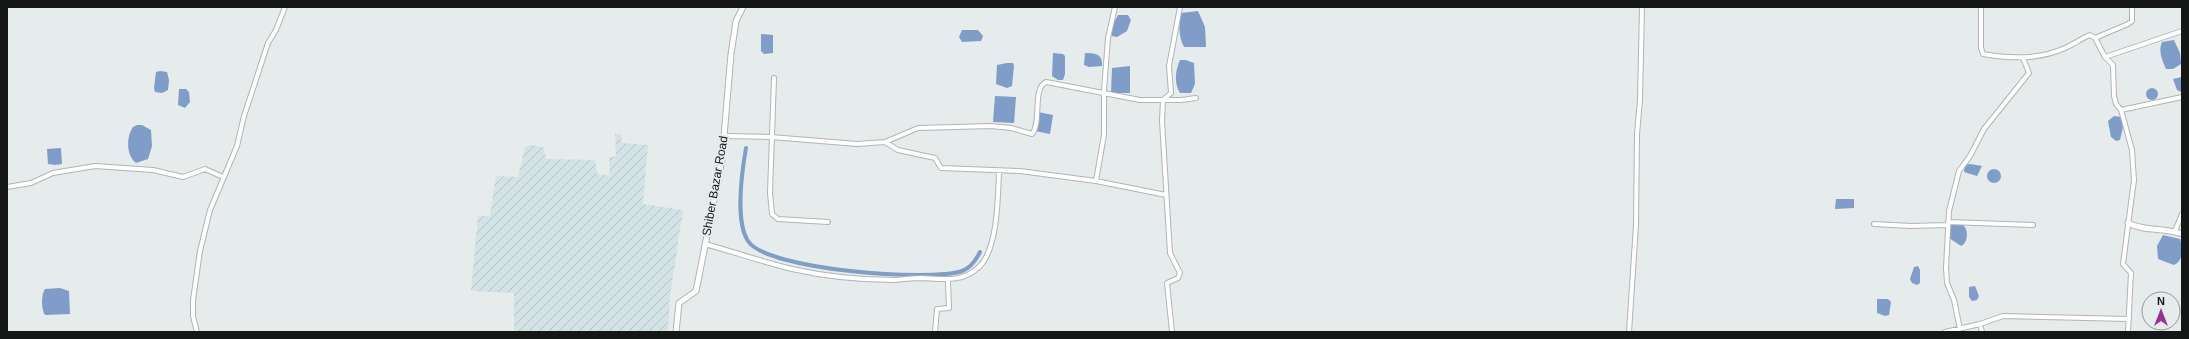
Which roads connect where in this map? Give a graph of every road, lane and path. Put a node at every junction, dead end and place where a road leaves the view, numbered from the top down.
1 (285, 7) edge
2 (743, 7) edge
3 (1115, 7) edge
4 (1180, 7) edge
5 (1642, 7) edge
6 (1981, 7) edge
7 (2132, 7) edge
8 (2182, 31) edge
9 (2095, 38) junction
10 (2105, 57) junction
11 (2023, 58) junction
12 (774, 78) dead end
13 (1104, 93) junction
14 (2182, 97) edge
15 (1196, 98) dead end
16 (1163, 100) junction
17 (2121, 110) junction
18 (725, 136) junction
19 (771, 137) junction
20 (886, 142) junction
21 (999, 171) junction
22 (223, 177) junction
23 (1096, 181) junction
24 (7, 187) edge
25 (1166, 195) junction
26 (2182, 214) edge
27 (828, 222) dead end
28 (2128, 223) junction
29 (1874, 224) dead end
30 (1948, 224) junction
31 (2033, 225) dead end
32 (2175, 231) junction
33 (2182, 234) edge
34 (705, 244) junction
35 (948, 281) junction
36 (2129, 319) junction
37 (1980, 324) junction
38 (1960, 328) junction
39 (197, 332) edge
40 (676, 332) edge
41 (935, 332) edge
42 (1172, 332) edge
43 (1629, 332) edge
44 (1945, 332) edge
45 (1982, 332) edge
46 (2128, 332) edge

1 - 22 street
2 - 18 street, Shiber Bazar Road
3 - 13 street
4 - 16 street
5 - 43 street
6 - 11 street
7 - 9 street
8 - 10 street
9 - 10 street
9 - 11 street
10 - 17 street
11 - 30 street
12 - 19 street
13 - 16 street
13 - 20 street
13 - 23 street
14 - 17 street
15 - 16 street
16 - 25 street
17 - 28 street
18 - 19 street
18 - 34 street, Shiber Bazar Road
19 - 20 street
19 - 27 street
20 - 21 street
21 - 23 street
21 - 35 street
22 - 24 street
22 - 39 street
23 - 25 street
25 - 42 street
26 - 32 street
28 - 32 street
28 - 36 street
29 - 30 street
30 - 31 street
30 - 38 street
32 - 33 street
34 - 35 street
34 - 40 street, Shiber Bazar Road
35 - 41 street
36 - 37 street
36 - 46 street
37 - 38 street
37 - 45 street
38 - 44 street

